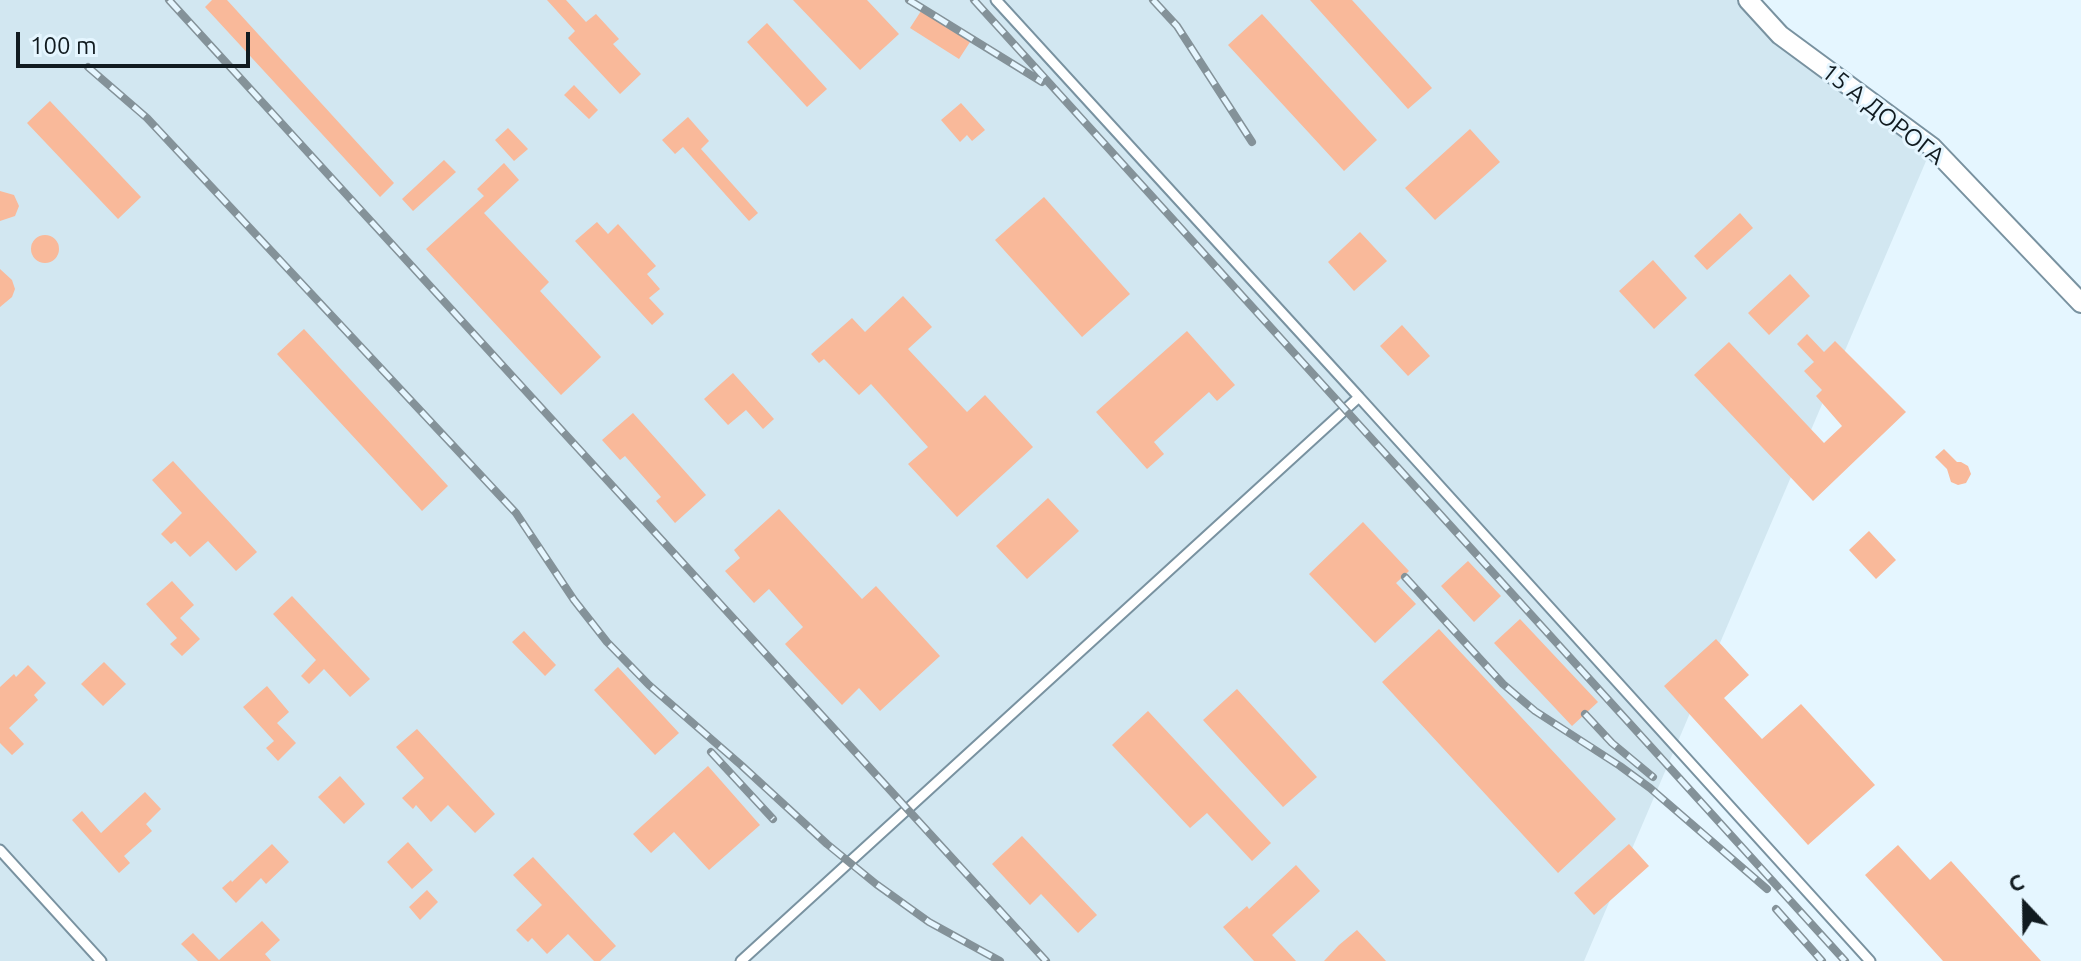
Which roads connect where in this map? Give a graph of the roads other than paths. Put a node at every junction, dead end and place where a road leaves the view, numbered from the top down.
1 (996, 0) edge
2 (1748, 0) edge
3 (2081, 303) edge
4 (1359, 397) junction
5 (0, 850) edge
6 (101, 961) edge
7 (741, 961) edge
8 (1870, 961) edge

1 - 4 lane
2 - 3 street, 15 А ДОРОГА
4 - 7 lane
4 - 8 lane
5 - 6 lane

